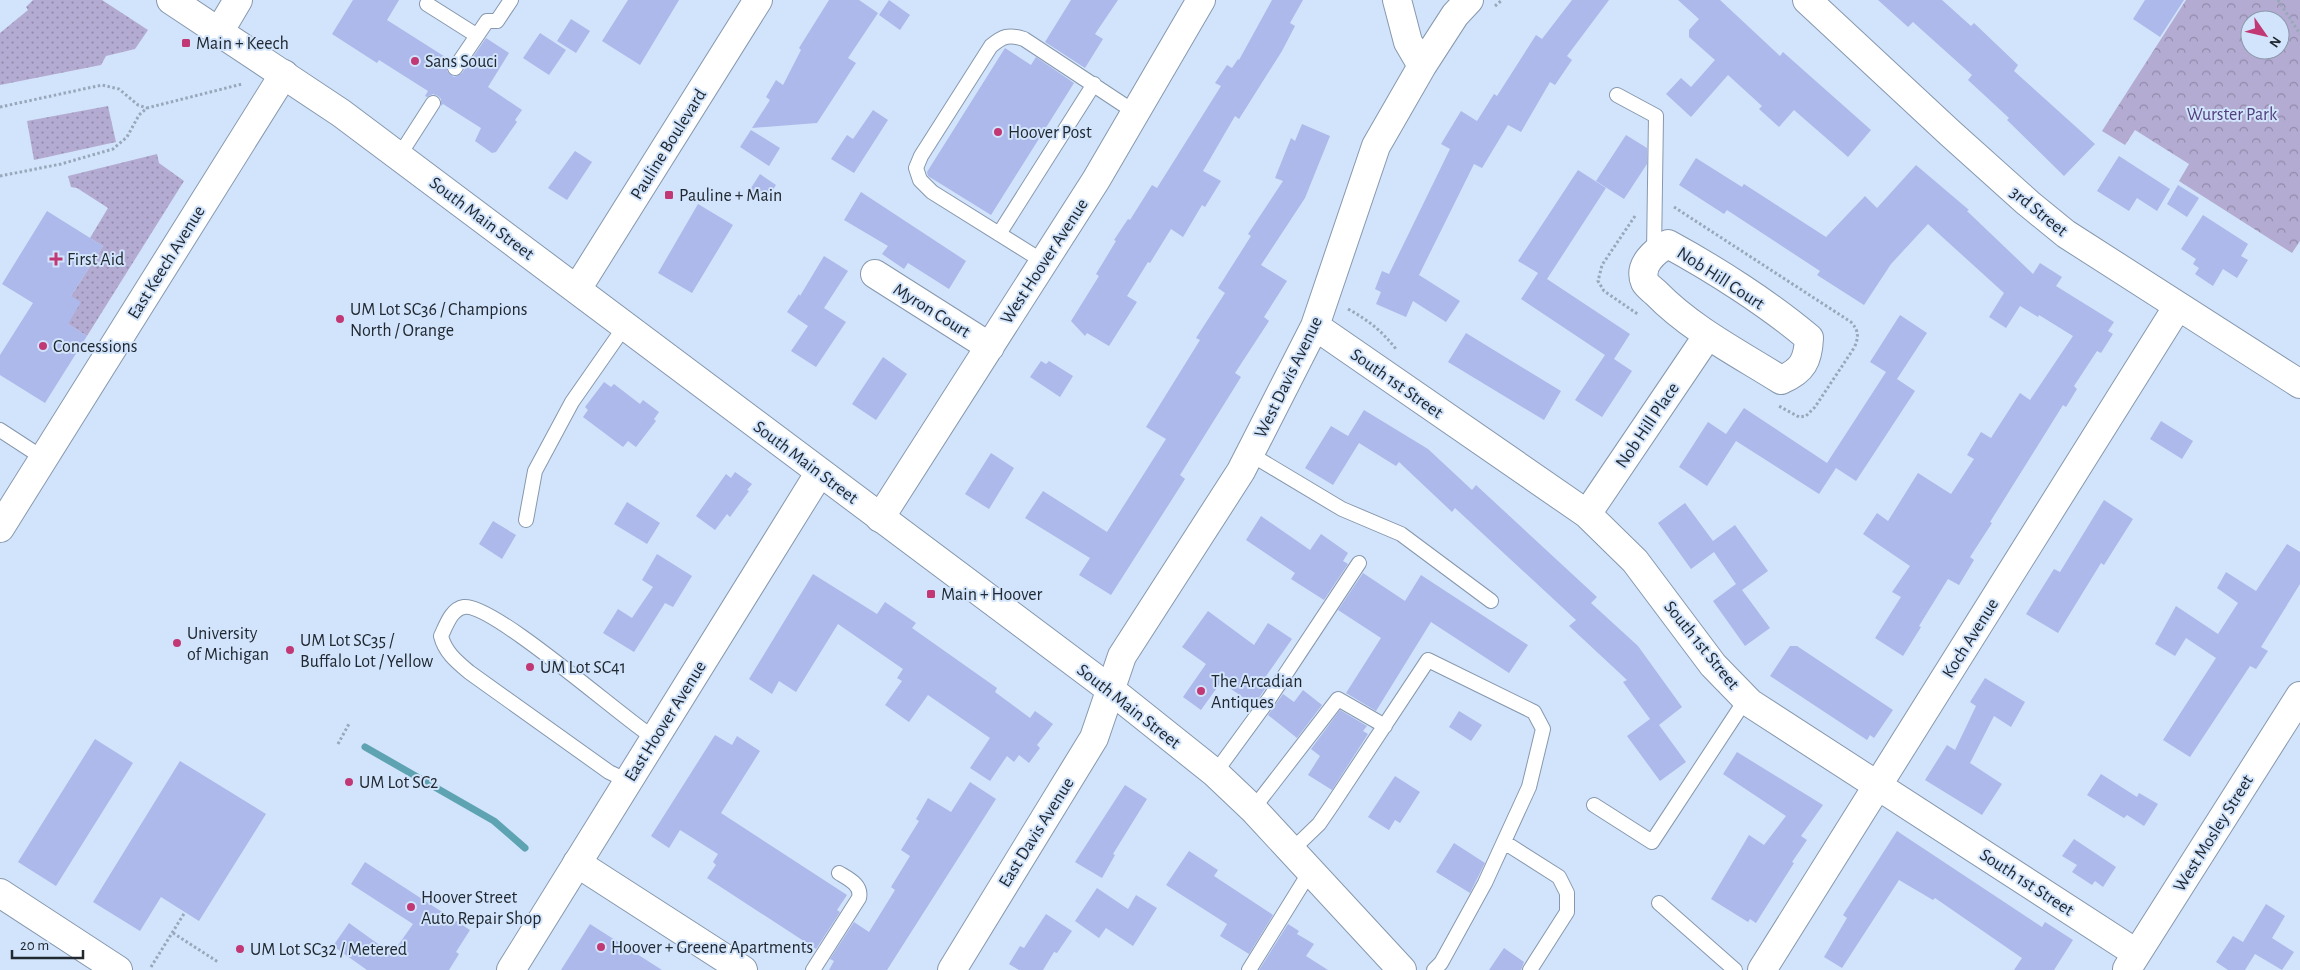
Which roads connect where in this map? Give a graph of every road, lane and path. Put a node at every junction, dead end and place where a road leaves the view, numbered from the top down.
1 (170, 0) edge
2 (238, 0) edge
3 (511, 0) edge
4 (758, 0) edge
5 (1201, 0) edge
6 (1397, 0) edge
7 (1502, 0) edge
8 (1807, 0) edge
9 (2278, 0) edge
10 (427, 4) dead end
11 (1480, 5) edge
12 (219, 32) junction
13 (2300, 34) edge
14 (476, 35) junction
15 (1422, 66) junction
16 (455, 68) dead end
17 (284, 74) junction
18 (242, 84) dead end
19 (1094, 84) junction
20 (1617, 95) dead end
21 (433, 103) dead end
22 (0, 107) edge
23 (147, 108) junction
24 (1136, 112) junction
25 (399, 156) junction
26 (0, 176) edge
27 (1636, 214) dead end
28 (1000, 234) junction
29 (1654, 252) junction
30 (1044, 262) junction
31 (875, 274) dead end
32 (577, 289) junction
33 (2178, 306) junction
34 (1645, 318) dead end
35 (625, 326) junction
36 (1315, 326) junction
37 (1708, 335) junction
38 (990, 347) junction
39 (2300, 384) edge
40 (0, 430) edge
41 (1250, 454) junction
42 (43, 458) junction
43 (820, 472) junction
44 (1587, 514) junction
45 (880, 518) junction
46 (526, 520) dead end
47 (0, 528) edge
48 (1359, 563) dead end
49 (1490, 601) dead end
50 (1111, 690) junction
51 (2300, 696) edge
52 (1746, 699) junction
53 (350, 722) dead end
54 (1384, 726) junction
55 (2291, 731) edge
56 (654, 738) junction
57 (338, 744) dead end
58 (1215, 773) junction
59 (628, 781) junction
60 (1878, 784) junction
61 (1594, 805) dead end
62 (1253, 809) junction
63 (1504, 842) junction
64 (1292, 850) junction
65 (577, 863) junction
66 (1311, 870) junction
67 (840, 873) dead end
68 (0, 893) edge
69 (1659, 903) dead end
70 (185, 912) dead end
71 (173, 933) junction
72 (218, 962) dead end
73 (2131, 962) edge
74 (1721, 965) edge
75 (151, 967) dead end
76 (1395, 967) edge
77 (118, 970) edge
78 (511, 970) edge
79 (743, 970) edge
80 (813, 970) edge
81 (952, 970) edge
82 (1249, 970) edge
83 (1434, 970) edge
84 (1530, 970) edge
85 (1735, 970) edge
86 (1762, 970) edge

1 - 12 street, South Main Street
2 - 12 street
3 - 14 lane
4 - 32 street, Pauline Boulevard
5 - 24 street, West Hoover Avenue
6 - 15 street
7 - 11 path
8 - 33 street, 3rd Street
9 - 13 path
10 - 14 lane
11 - 15 street, West Davis Avenue
12 - 17 street, South Main Street
14 - 16 lane
15 - 36 street, West Davis Avenue
17 - 25 street, South Main Street
17 - 42 street, East Keech Avenue
18 - 23 path
19 - 24 lane
19 - 28 lane
19 - 28 lane
20 - 29 lane
21 - 25 lane
22 - 23 path
23 - 26 path
24 - 30 street, West Hoover Avenue
25 - 32 street, South Main Street
27 - 34 path
28 - 30 lane
29 - 37 street, Nob Hill Court
29 - 37 street, Nob Hill Court
30 - 38 street, West Hoover Avenue
31 - 38 street, Myron Court
32 - 35 street, South Main Street
33 - 39 street, 3rd Street
33 - 60 street, Koch Avenue
35 - 43 street, South Main Street
35 - 46 lane
36 - 41 street, West Davis Avenue
36 - 44 street, South 1st Street
37 - 44 street, Nob Hill Place
38 - 45 street, West Hoover Avenue
40 - 42 lane
41 - 49 lane
41 - 50 street, West Davis Avenue
42 - 47 street, East Keech Avenue
43 - 45 street, South Main Street
43 - 56 street, East Hoover Avenue
44 - 52 street, South 1st Street
45 - 50 street, South Main Street
48 - 58 lane
50 - 58 street, South Main Street
50 - 81 street, East Davis Avenue
51 - 55 street, West Mosley Street
52 - 60 street, South 1st Street
52 - 61 lane
53 - 57 path
54 - 62 lane
54 - 63 lane
54 - 64 lane
55 - 73 street, West Mosley Street
56 - 59 street, East Hoover Avenue
56 - 59 lane
58 - 62 street, South Main Street
59 - 65 street, East Hoover Avenue
60 - 73 street, South 1st Street
60 - 86 street, Koch Avenue
62 - 64 street, South Main Street
63 - 83 lane
63 - 84 lane
64 - 66 street, South Main Street
65 - 78 street, East Hoover Avenue
65 - 79 street
66 - 76 street, South Main Street
66 - 82 lane
67 - 80 lane
68 - 77 street
69 - 74 lane
70 - 71 path
71 - 72 path
71 - 75 path
74 - 85 lane

